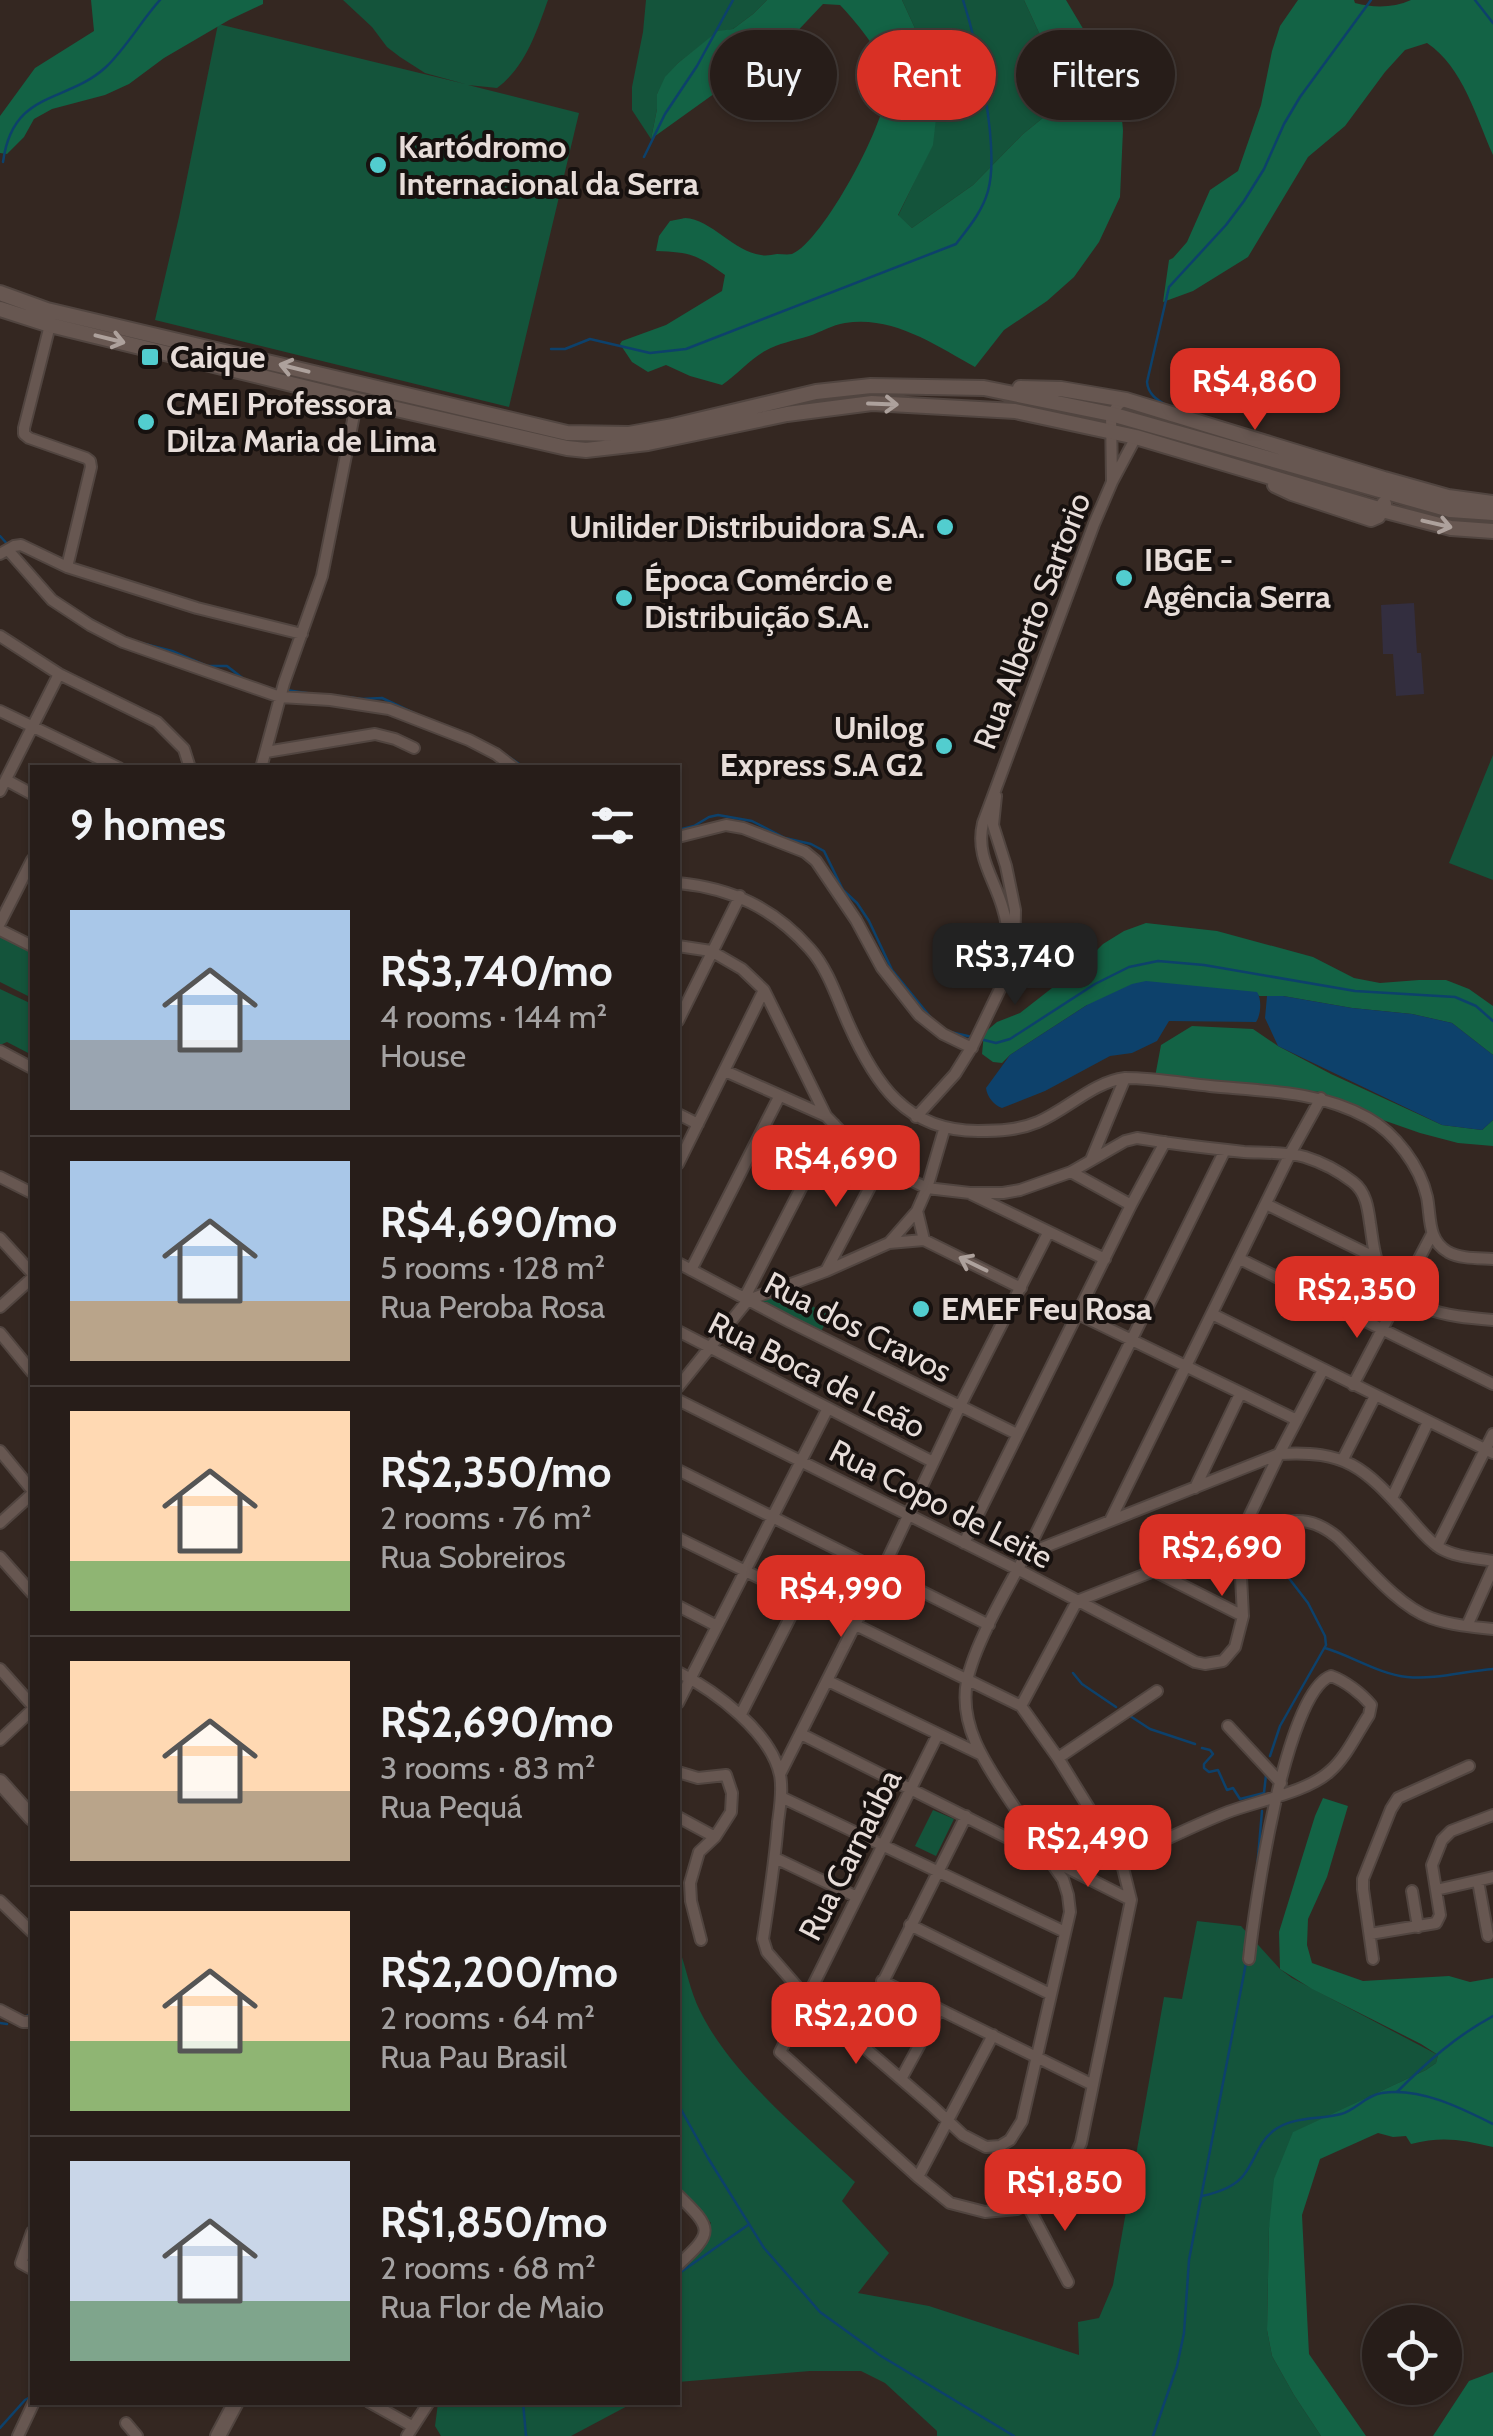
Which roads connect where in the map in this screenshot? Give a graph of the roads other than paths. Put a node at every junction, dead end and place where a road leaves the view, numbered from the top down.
1 (0, 293) edge
2 (0, 309) edge
3 (50, 325) junction
4 (984, 388) junction
5 (358, 400) junction
6 (1126, 400) junction
7 (1112, 414) junction
8 (1110, 430) junction
9 (1136, 437) junction
10 (1112, 482) junction
11 (1385, 486) junction
12 (1493, 503) edge
13 (1382, 510) junction
14 (1493, 513) edge
15 (1493, 531) edge
16 (8, 550) edge
17 (67, 567) junction
18 (302, 634) junction
19 (0, 636) edge
20 (59, 674) junction
21 (282, 691) junction
22 (0, 711) edge
23 (32, 727) junction
24 (414, 748) dead end
25 (266, 752) junction
26 (113, 765) edge
27 (189, 765) edge
28 (262, 765) edge
29 (510, 765) edge
30 (998, 779) junction
31 (3, 786) edge
32 (30, 793) edge
33 (680, 836) edge
34 (999, 846) junction
35 (982, 852) junction
36 (30, 864) edge
37 (680, 884) edge
38 (740, 896) junction
39 (0, 926) edge
40 (30, 945) edge
41 (680, 946) edge
42 (711, 951) junction
43 (1012, 966) junction
44 (764, 990) junction
45 (680, 1017) edge
46 (972, 1046) junction
47 (0, 1051) edge
48 (30, 1067) edge
49 (725, 1071) junction
50 (1126, 1078) junction
51 (779, 1097) junction
52 (1321, 1098) junction
53 (680, 1115) edge
54 (916, 1117) junction
55 (831, 1120) junction
56 (698, 1124) junction
57 (944, 1130) junction
58 (1165, 1142) junction
59 (1224, 1150) junction
60 (1290, 1154) junction
61 (680, 1160) edge
62 (1090, 1160) junction
63 (881, 1166) junction
64 (1071, 1172) junction
65 (0, 1177) edge
66 (927, 1188) junction
67 (30, 1193) edge
68 (970, 1193) junction
69 (1266, 1204) junction
70 (1132, 1205) junction
71 (917, 1211) junction
72 (1048, 1233) junction
73 (1432, 1234) junction
74 (0, 1238) edge
75 (924, 1240) junction
76 (889, 1242) junction
77 (1376, 1258) junction
78 (1105, 1259) junction
79 (1240, 1259) junction
80 (1493, 1259) edge
81 (680, 1264) edge
82 (691, 1270) junction
83 (826, 1271) junction
84 (30, 1274) edge
85 (30, 1278) edge
86 (1021, 1288) junction
87 (1400, 1294) junction
88 (747, 1298) junction
89 (0, 1308) edge
90 (1078, 1314) junction
91 (1212, 1314) junction
92 (1493, 1320) edge
93 (1381, 1330) junction
94 (680, 1332) edge
95 (0, 1333) edge
96 (1131, 1340) junction
97 (708, 1347) junction
98 (1186, 1368) junction
99 (30, 1370) edge
100 (1324, 1370) junction
101 (680, 1384) edge
102 (1493, 1384) edge
103 (1353, 1385) junction
104 (1240, 1394) junction
105 (1375, 1396) junction
106 (680, 1401) edge
107 (960, 1406) junction
108 (828, 1408) junction
109 (1297, 1420) junction
110 (1428, 1422) junction
111 (1017, 1434) junction
112 (1493, 1434) edge
113 (1489, 1451) edge
114 (1280, 1454) junction
115 (2, 1457) edge
116 (1344, 1459) junction
117 (800, 1461) junction
118 (933, 1462) junction
119 (680, 1471) edge
120 (1194, 1489) junction
121 (30, 1490) edge
122 (30, 1494) edge
123 (1392, 1498) junction
124 (773, 1516) junction
125 (908, 1516) junction
126 (1110, 1521) junction
127 (0, 1523) edge
128 (1239, 1538) junction
129 (680, 1539) edge
130 (964, 1543) junction
131 (1437, 1546) junction
132 (1026, 1554) junction
133 (0, 1557) edge
134 (1493, 1565) edge
135 (1018, 1570) junction
136 (744, 1571) junction
137 (882, 1571) junction
138 (1154, 1571) junction
139 (30, 1591) edge
140 (800, 1598) junction
141 (1077, 1601) junction
142 (680, 1607) edge
143 (1242, 1616) junction
144 (855, 1624) junction
145 (989, 1625) junction
146 (718, 1626) junction
147 (1467, 1626) junction
148 (1493, 1629) edge
149 (0, 1669) edge
150 (683, 1675) edge
151 (968, 1680) junction
152 (828, 1681) junction
153 (1157, 1692) dead end
154 (30, 1705) edge
155 (1021, 1706) junction
156 (30, 1709) edge
157 (741, 1714) junction
158 (1228, 1726) dead end
159 (801, 1734) junction
160 (938, 1734) junction
161 (0, 1740) edge
162 (980, 1754) junction
163 (1058, 1758) junction
164 (1469, 1766) dead end
165 (680, 1773) edge
166 (780, 1774) junction
167 (0, 1782) edge
168 (912, 1788) junction
169 (1279, 1789) junction
170 (0, 1791) edge
171 (781, 1796) junction
172 (1493, 1815) edge
173 (30, 1816) edge
174 (966, 1816) junction
175 (680, 1818) edge
176 (30, 1826) edge
177 (715, 1837) junction
178 (883, 1845) junction
179 (1047, 1857) junction
180 (775, 1858) junction
181 (1121, 1860) junction
182 (938, 1871) junction
183 (1493, 1877) edge
184 (1478, 1881) junction
185 (1436, 1890) junction
186 (1412, 1891) dead end
187 (857, 1897) junction
188 (0, 1900) edge
189 (1131, 1900) junction
190 (910, 1925) junction
191 (1418, 1927) junction
192 (30, 1930) edge
193 (1065, 1932) junction
194 (1370, 1934) junction
195 (1488, 1936) dead end
196 (701, 1940) dead end
197 (1373, 1959) dead end
198 (1248, 1960) dead end
199 (882, 1981) junction
200 (1050, 1994) junction
201 (807, 1998) junction
202 (939, 2009) junction
203 (0, 2010) edge
204 (30, 2022) edge
205 (993, 2035) junction
206 (854, 2040) junction
207 (1038, 2059) junction
208 (902, 2079) junction
209 (1093, 2086) junction
210 (947, 2120) junction
211 (918, 2177) junction
212 (680, 2198) edge
213 (1027, 2204) junction
214 (30, 2238) edge
215 (680, 2263) edge
216 (30, 2268) edge
217 (1068, 2282) dead end
218 (33, 2405) edge
219 (235, 2405) edge
220 (373, 2405) edge
221 (426, 2405) edge
222 (126, 2423) dead end
223 (410, 2431) edge
224 (222, 2434) edge
225 (18, 2436) edge
226 (137, 2436) edge

4 -> 1 main road
2 - 3 main road
3 -> 5 main road
3 - 17 street
4 - 6 main road
4 - 7 main road
5 -> 8 main road
5 - 18 street
6 - 7 street
6 - 11 main road
7 - 8 street
7 - 11 main road
8 - 9 main road
8 - 10 street
9 - 10 street, Rua Alberto Sartorio
9 - 13 main road
10 - 30 street, Rua Alberto Sartorio
11 - 12 main road
11 - 13 main road
11 - 14 main road
13 -> 15 main road
16 - 17 street
16 - 21 street
17 - 18 street
18 - 21 street
19 - 20 street
20 - 23 street
20 - 27 street
21 - 25 street
21 - 29 street
22 - 23 street
23 - 26 street
23 - 31 street
24 - 25 street
25 - 28 street
30 - 34 street, Rua Alberto Sartorio
30 - 35 street, Rua Alberto Sartorio
31 - 32 street
33 - 46 street
34 - 35 street
34 - 43 street, Rua Alberto Sartorio
35 - 43 street, Rua Alberto Sartorio
36 - 39 street
37 - 38 street
38 - 42 street
38 - 54 street
39 - 40 street
41 - 42 street
42 - 44 street
42 - 45 street
43 - 46 street, Rua Alberto Sartorio
44 - 49 street
44 - 55 street
46 - 54 street
47 - 48 street
49 - 51 street
49 - 56 street
50 - 52 street
50 - 57 street
50 - 62 street
51 - 55 street
51 - 82 street
52 - 60 street
52 - 73 street
53 - 56 street
54 - 57 street
55 - 63 street
55 - 88 street
56 - 61 street
57 - 66 street
58 - 59 street
58 - 62 street
58 - 70 street
59 - 60 street
59 - 96 street
60 - 69 street
60 - 77 street
62 - 64 street
63 - 66 street
63 - 83 street
64 - 68 street
64 - 70 street
65 - 67 street
66 - 68 street
66 - 71 street
68 - 72 street
69 - 77 street
69 - 79 street
70 - 78 street
71 - 75 street
71 - 76 street
72 - 78 street
72 - 86 street
73 - 80 street
73 - 87 street
74 - 84 street
75 - 76 street
86 -> 75 street
76 - 83 street
77 - 87 street
78 - 90 street
79 - 91 street
79 - 93 street
81 - 82 street, Rua dos Cravos
82 - 88 street, Rua dos Cravos
83 - 88 street
85 - 89 street
86 - 107 street
87 - 92 street
87 - 93 street
88 - 97 street
88 - 107 street, Rua dos Cravos
90 - 96 street
90 - 111 street
91 - 98 street
91 - 100 street
93 - 102 street
93 - 103 street
94 - 97 street, Rua Boca de Leão
95 - 99 street
96 - 98 street
96 - 132 street
97 - 101 street
97 - 108 street, Rua Boca de Leão
98 - 104 street
98 - 126 street
100 - 103 street
100 - 109 street, Rua Copo de Leite
103 - 105 street
104 - 109 street
104 - 120 street
105 - 110 street
105 - 116 street
106 - 117 street, Rua Copo de Leite
107 - 111 street, Rua dos Cravos
107 - 118 street
108 - 117 street
108 - 118 street, Rua Boca de Leão
109 - 114 street, Rua Copo de Leite
110 - 113 street
110 - 123 street
111 - 130 street
112 - 113 street
113 - 131 street
114 - 116 street
114 - 120 street
114 - 128 street, Rua Copo de Leite
115 - 121 street
116 - 123 street
117 - 124 street
117 - 125 street, Rua Copo de Leite
118 - 125 street
119 - 124 street
120 - 126 street
122 - 127 street
123 - 131 street
124 - 136 street
124 - 137 street
125 - 130 street, Rua Copo de Leite
125 - 137 street
126 - 132 street
128 - 138 street
128 - 143 street, Rua Copo de Leite
128 - 147 street
129 - 136 street
130 - 135 street, Rua Copo de Leite
131 - 134 street
132 - 135 street
133 - 139 street
134 - 147 street
135 - 141 street, Rua Copo de Leite
135 - 145 street
136 - 140 street
136 - 146 street
137 - 144 street
137 - 145 street
138 - 141 street
138 - 143 street
140 - 144 street
140 - 157 street
141 - 143 street, Rua Copo de Leite
141 - 155 street
142 - 146 street
144 - 151 street
144 - 152 street
145 - 151 street
146 - 150 street
147 - 148 street
149 - 154 street
150 - 157 street
151 - 155 street
151 - 162 street
152 - 159 street
152 - 160 street
153 - 163 street
155 - 163 street
156 - 161 street
157 - 166 street
158 - 169 street
159 - 166 street
159 - 168 street
160 - 162 street
160 - 168 street, Rua Carnaúba
162 - 179 street
163 - 181 street
164 - 194 street
165 - 177 street
166 - 171 street
167 - 173 main road
168 - 174 street
168 - 178 street, Rua Carnaúba
169 - 169 street
169 - 181 street
169 - 198 street
170 - 176 main road
171 - 178 street
171 - 180 street
172 - 185 street
174 - 179 street
174 - 182 street
175 - 177 street
177 - 196 street
178 - 182 street
178 - 187 street, Rua Carnaúba
179 - 189 street
179 - 193 street
180 - 187 street
180 - 201 street
181 - 189 street
182 - 190 street
182 - 193 street
183 - 184 street
184 - 185 street
184 - 195 street
185 - 191 street
186 - 191 street
187 - 201 street, Rua Carnaúba
188 - 192 street
189 - 209 street
190 - 199 street
190 - 200 street
191 - 194 street
193 - 200 street
194 - 197 street
199 - 202 street
199 - 206 street
200 - 207 street
201 - 206 street
201 - 211 street, Rua Carnaúba
202 - 205 street
202 - 208 street
203 - 204 street
205 - 207 street
205 - 210 street
206 - 208 street
207 - 209 street
207 - 210 street
208 - 210 street
209 - 213 street
210 - 211 street
211 - 213 street
212 - 215 street
213 - 217 street
214 - 216 street
218 - 225 street
219 - 224 main road
220 - 223 street
221 - 223 street
222 - 226 street

